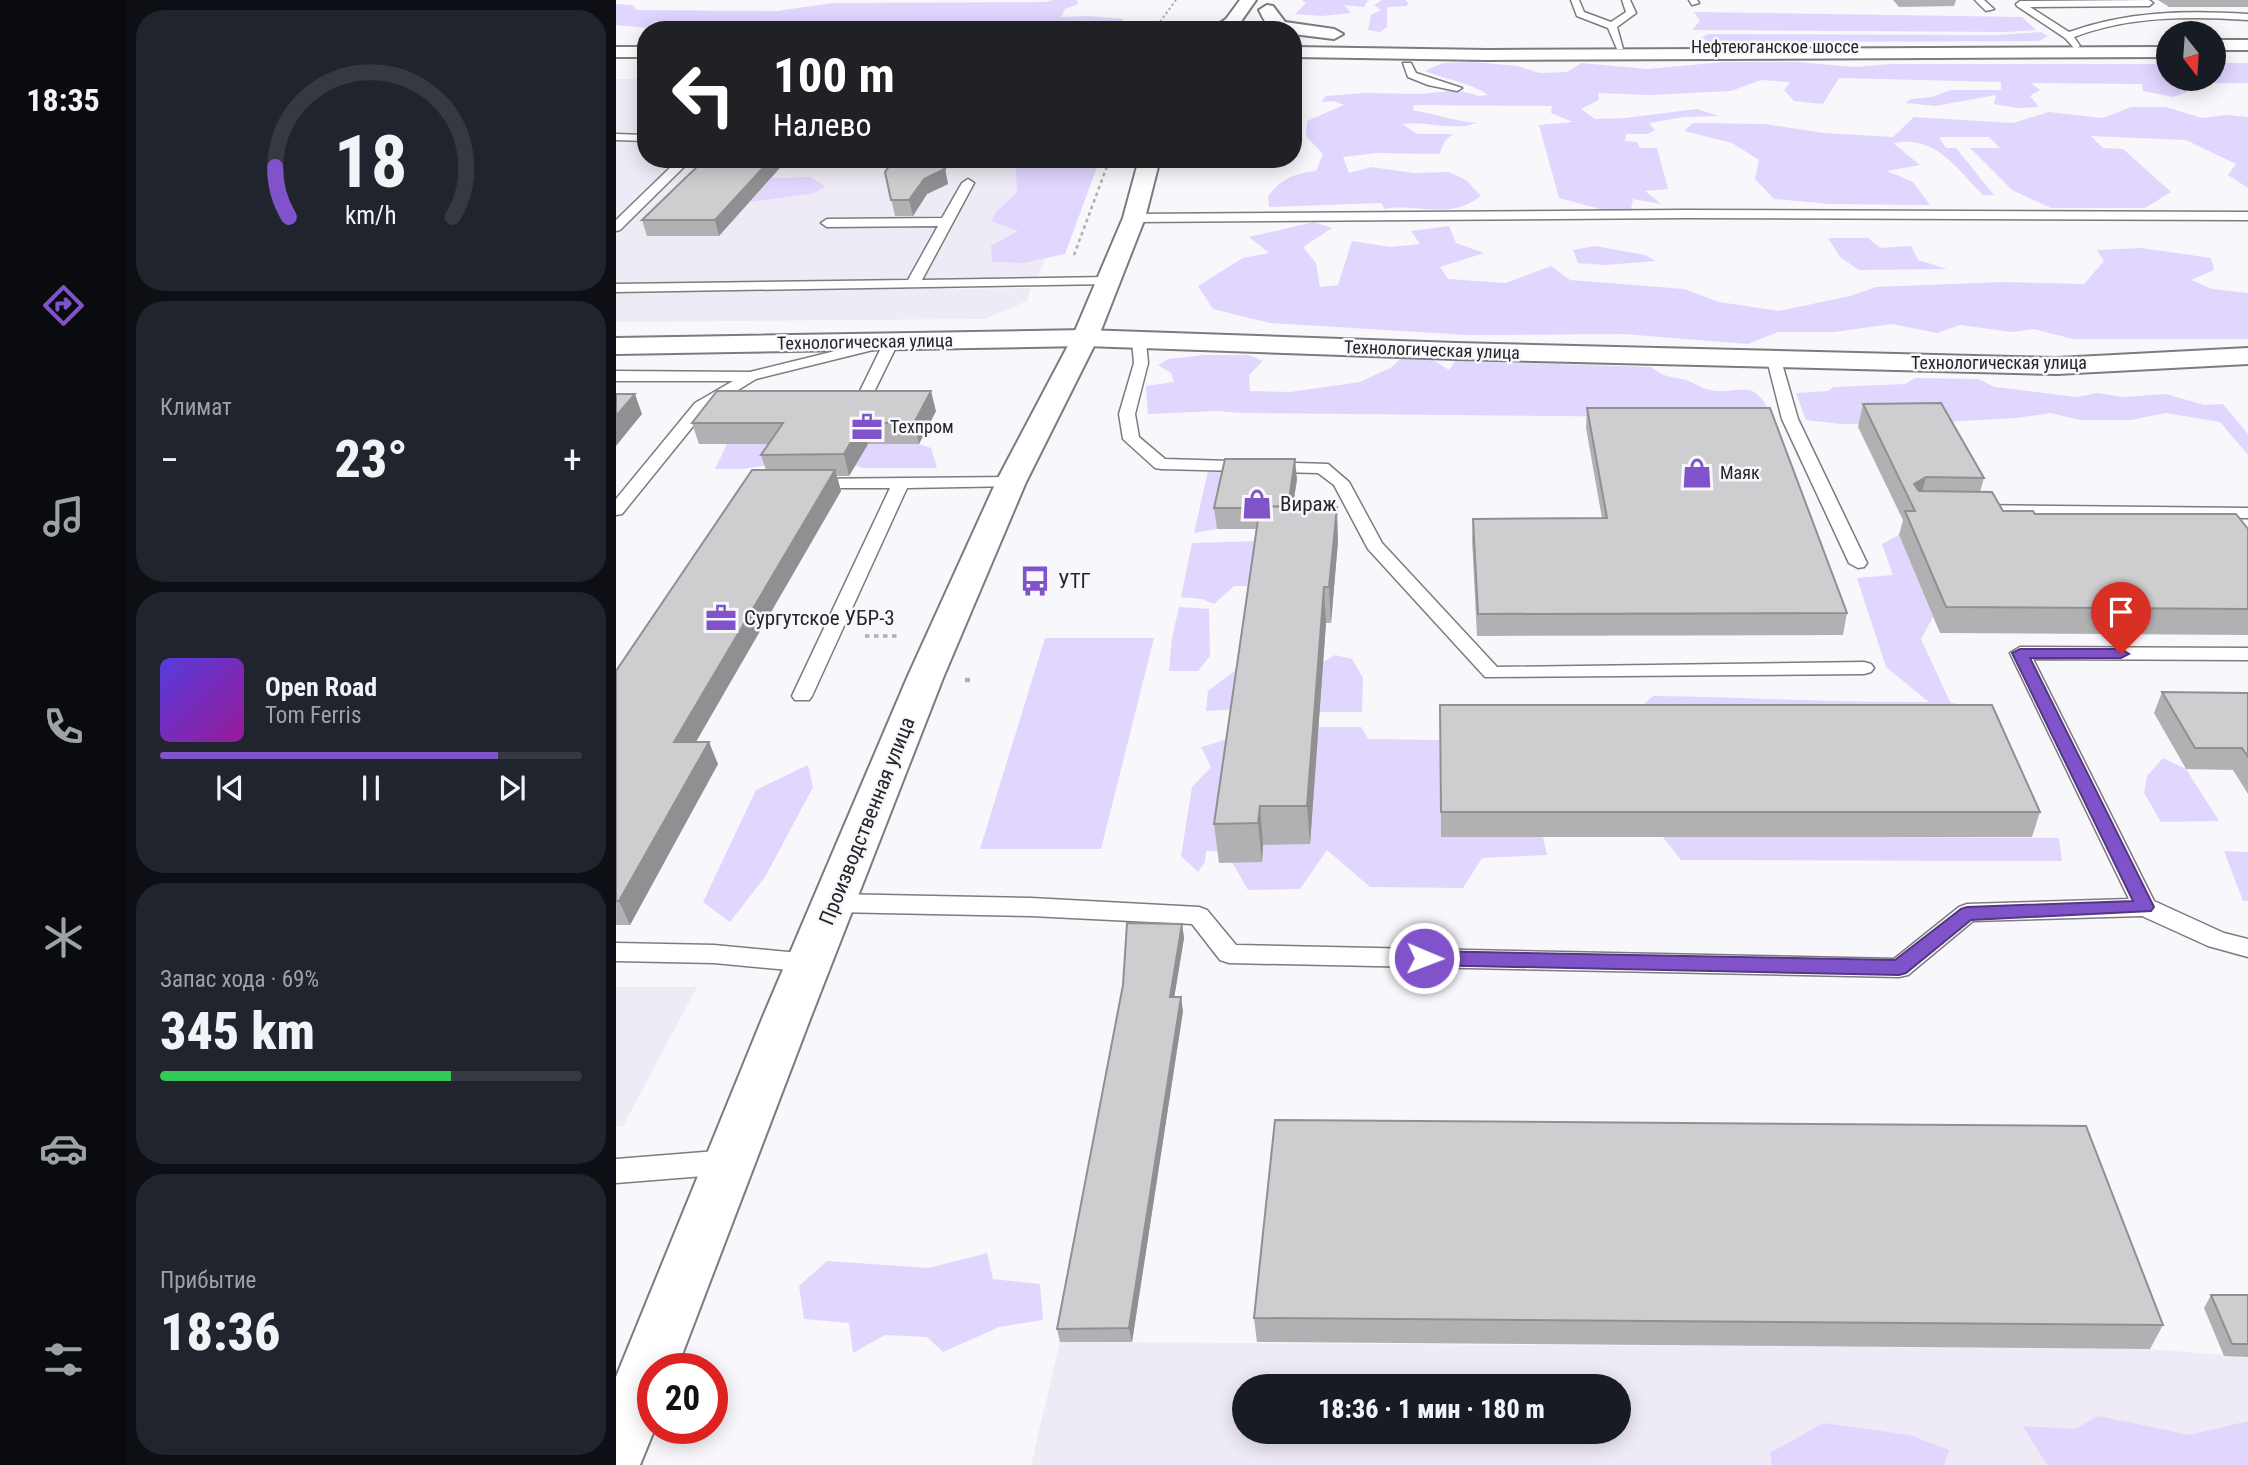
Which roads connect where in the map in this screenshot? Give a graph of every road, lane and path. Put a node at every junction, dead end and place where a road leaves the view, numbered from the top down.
1 (1176, 0) edge
2 (1248, 0) edge
3 (1575, 0) edge
4 (1626, 0) edge
5 (1979, 0) edge
6 (2017, 2) edge
7 (2147, 2) edge
8 (1267, 5) edge
9 (2211, 7) dead end
10 (1989, 9) dead end
11 (2222, 14) junction
12 (2166, 15) junction
13 (2248, 17) edge
14 (1161, 21) edge
15 (1229, 21) edge
16 (1274, 21) edge
17 (1612, 26) junction
18 (1302, 30) edge
19 (2071, 41) junction
20 (2156, 45) edge
21 (2226, 45) edge
22 (2248, 45) edge
23 (1581, 47) junction
24 (1620, 47) junction
25 (616, 52) edge
26 (637, 52) edge
27 (1302, 52) edge
28 (1375, 52) junction
29 (2156, 52) edge
30 (2226, 52) edge
31 (2248, 52) edge
32 (1302, 65) edge
33 (1407, 65) dead end
34 (1457, 88) dead end
35 (616, 137) edge
36 (637, 138) edge
37 (677, 168) edge
38 (1107, 168) edge
39 (1148, 168) edge
40 (1170, 170) dead end
41 (968, 183) dead end
42 (1137, 209) junction
43 (2248, 216) edge
44 (947, 222) junction
45 (827, 223) dead end
46 (616, 226) edge
47 (1107, 281) junction
48 (1063, 282) junction
49 (912, 285) junction
50 (616, 288) edge
51 (1085, 338) junction
52 (892, 341) junction
53 (1139, 341) junction
54 (616, 346) edge
55 (2248, 356) edge
56 (1774, 360) junction
57 (616, 376) edge
58 (751, 376) junction
59 (867, 393) edge
60 (789, 482) edge
61 (1011, 482) junction
62 (901, 483) junction
63 (616, 510) edge
64 (1961, 510) edge
65 (2248, 513) edge
66 (1858, 563) dead end
67 (867, 636) dead end
68 (883, 636) dead end
69 (2248, 654) edge
70 (1864, 668) dead end
71 (802, 696) dead end
72 (833, 903) junction
73 (2145, 907) junction
74 (2248, 948) edge
75 (616, 952) edge
76 (810, 963) junction
77 (730, 1162) junction
78 (616, 1171) edge
79 (616, 1451) edge

1 - 14 path
2 - 15 main road
3 - 17 lane
4 - 17 lane
5 - 10 lane
6 - 7 lane
6 - 19 lane
7 - 12 lane
8 - 16 main road
9 - 11 lane
11 - 12 lane
11 - 13 lane
12 - 19 lane
17 - 24 lane
18 - 23 main road
19 - 20 main road, Нефтеюганское шоссе
19 - 24 main road, Нефтеюганское шоссе
21 - 22 main road
23 - 24 main road, Нефтеюганское шоссе
23 - 28 main road, Нефтеюганское шоссе
25 - 26 main road
27 - 28 main road, Нефтеюганское шоссе
28 - 29 main road, Нефтеюганское шоссе
28 - 32 main road
30 - 31 main road
33 - 34 lane
35 - 36 lane
37 - 46 lane
38 - 48 path
39 - 42 main road, Производственная улица
40 - 42 main road, Производственная улица
41 - 44 lane
42 - 43 lane
42 - 47 main road, Производственная улица
44 - 45 lane
44 - 49 lane
47 - 48 lane
47 - 51 main road, Производственная улица
48 - 49 lane
49 - 50 lane
51 - 52 main road, Технологическая улица
51 - 53 main road, Технологическая улица
51 - 61 main road, Производственная улица
52 - 54 main road, Технологическая улица
52 - 58 lane
52 - 59 lane
53 - 56 main road, Технологическая улица
53 - 70 lane
55 - 56 main road, Технологическая улица
56 - 66 lane
57 - 58 lane
58 - 63 lane
60 - 62 lane
61 - 62 lane
61 - 72 main road, Производственная улица
62 - 71 lane
64 - 65 lane
67 - 68 path
69 - 73 lane
72 - 73 lane
72 - 76 main road, Производственная улица
73 - 74 lane
75 - 76 lane
76 - 77 main road, Производственная улица
77 - 78 lane
77 - 79 main road, Производственная улица

